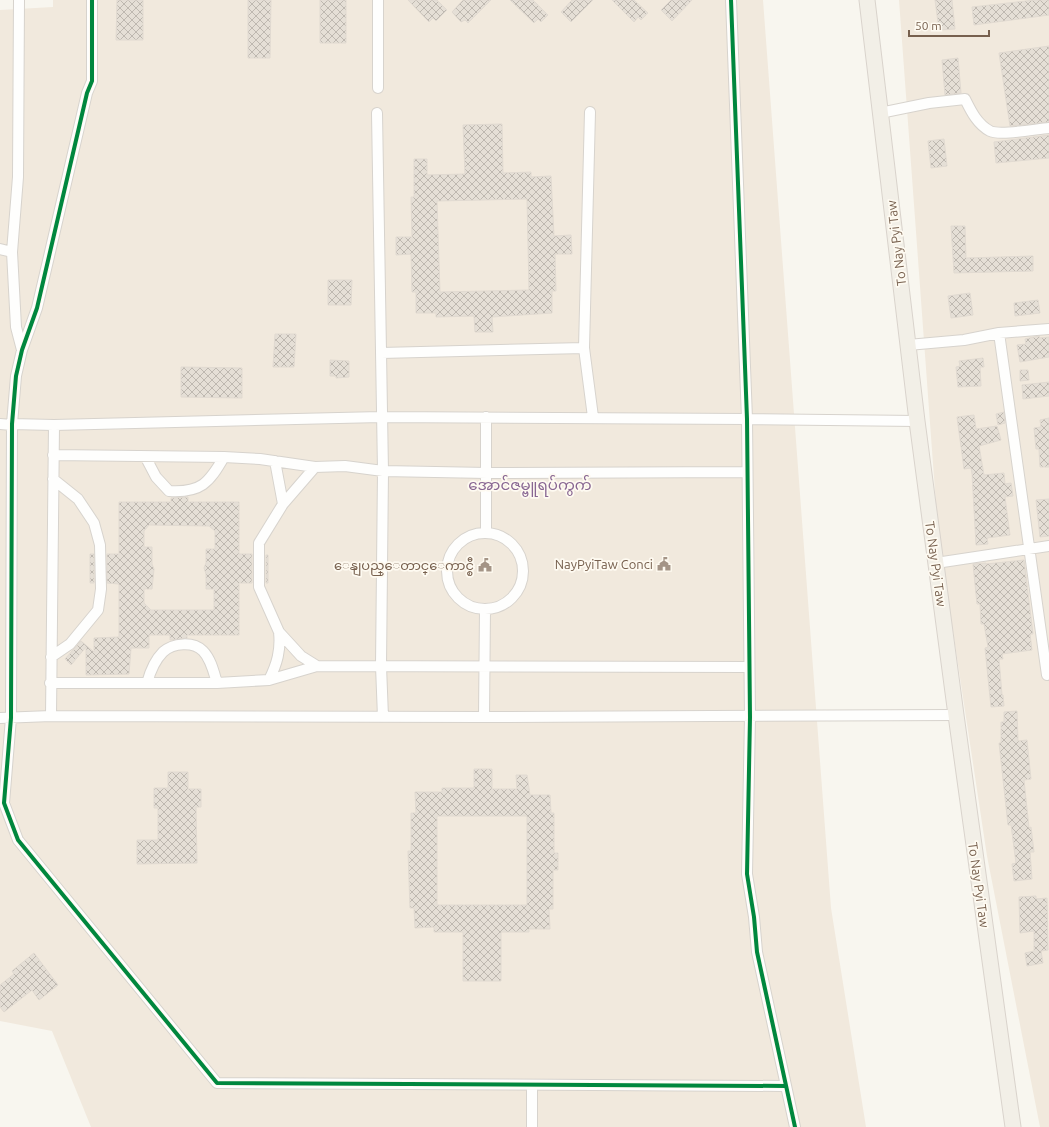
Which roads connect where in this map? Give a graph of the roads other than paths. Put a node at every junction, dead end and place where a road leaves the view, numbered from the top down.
1 (19, 0) edge
2 (92, 0) edge
3 (378, 0) edge
4 (731, 0) edge
5 (867, 0) edge
6 (378, 88) dead end
7 (590, 112) dead end
8 (377, 113) dead end
9 (880, 113) junction
10 (1049, 128) edge
11 (0, 248) edge
12 (12, 252) junction
13 (1049, 329) edge
14 (999, 334) junction
15 (908, 345) junction
16 (584, 348) junction
17 (22, 350) junction
18 (381, 353) junction
19 (381, 417) junction
20 (486, 417) junction
21 (593, 418) junction
22 (747, 418) junction
23 (917, 421) junction
24 (0, 424) edge
25 (12, 424) junction
26 (54, 425) junction
27 (53, 455) junction
28 (224, 457) junction
29 (146, 458) junction
30 (274, 461) junction
31 (315, 467) junction
32 (383, 472) junction
33 (747, 472) junction
34 (487, 473) junction
35 (53, 479) junction
36 (283, 504) junction
37 (486, 533) junction
38 (1049, 546) edge
39 (1028, 548) junction
40 (936, 563) junction
41 (485, 609) junction
42 (279, 632) junction
43 (51, 657) junction
44 (317, 666) junction
45 (381, 666) junction
46 (484, 666) junction
47 (749, 667) junction
48 (1047, 675) dead end
49 (269, 680) junction
50 (50, 683) junction
51 (147, 683) junction
52 (217, 683) junction
53 (51, 716) junction
54 (956, 716) junction
55 (383, 717) junction
56 (484, 717) junction
57 (750, 717) junction
58 (0, 718) edge
59 (11, 718) junction
60 (532, 1086) junction
61 (786, 1086) junction
62 (532, 1127) edge
63 (794, 1127) edge
64 (1013, 1127) edge

1 - 12 street
2 - 17 street
3 - 6 street
4 - 22 street
5 - 9 main road, To Nay Pyi Taw
7 - 16 street
8 - 18 street
9 - 10 street
9 - 15 main road, To Nay Pyi Taw
11 - 12 street
12 - 17 street
13 - 14 street
14 - 15 street
14 - 39 street
15 - 23 main road, To Nay Pyi Taw
16 - 18 street
16 - 21 street
17 - 25 street
18 - 19 street
19 - 20 street
19 - 26 street
19 - 32 street
20 - 21 street
20 - 34 street
21 - 22 street
22 - 23 street
22 - 33 street
23 - 40 main road, To Nay Pyi Taw
24 - 25 street
25 - 26 street
25 - 59 street
26 - 27 street
27 - 29 street
27 - 35 street
28 - 29 street
28 - 29 street
28 - 30 street
30 - 31 street
30 - 36 street
31 - 32 street
31 - 36 street
32 - 34 street
32 - 45 street
33 - 34 street
33 - 47 street
34 - 37 street
35 - 43 street
35 - 43 street
36 - 42 street
37 - 41 street
37 - 41 street
38 - 39 street
39 - 40 street
39 - 48 street
40 - 54 main road, To Nay Pyi Taw
41 - 46 street
42 - 44 street
42 - 49 street
43 - 50 street
44 - 45 street
44 - 49 street
45 - 46 street
45 - 55 street
46 - 47 street
46 - 56 street
47 - 57 street
49 - 52 street
50 - 51 street
50 - 53 street
51 - 52 street
51 - 52 street
53 - 55 street
53 - 59 street
54 - 57 street
54 - 64 main road, To Nay Pyi Taw
55 - 56 street
56 - 57 street
57 - 61 street
58 - 59 street
59 - 60 street
60 - 61 street
60 - 62 street
61 - 63 street

